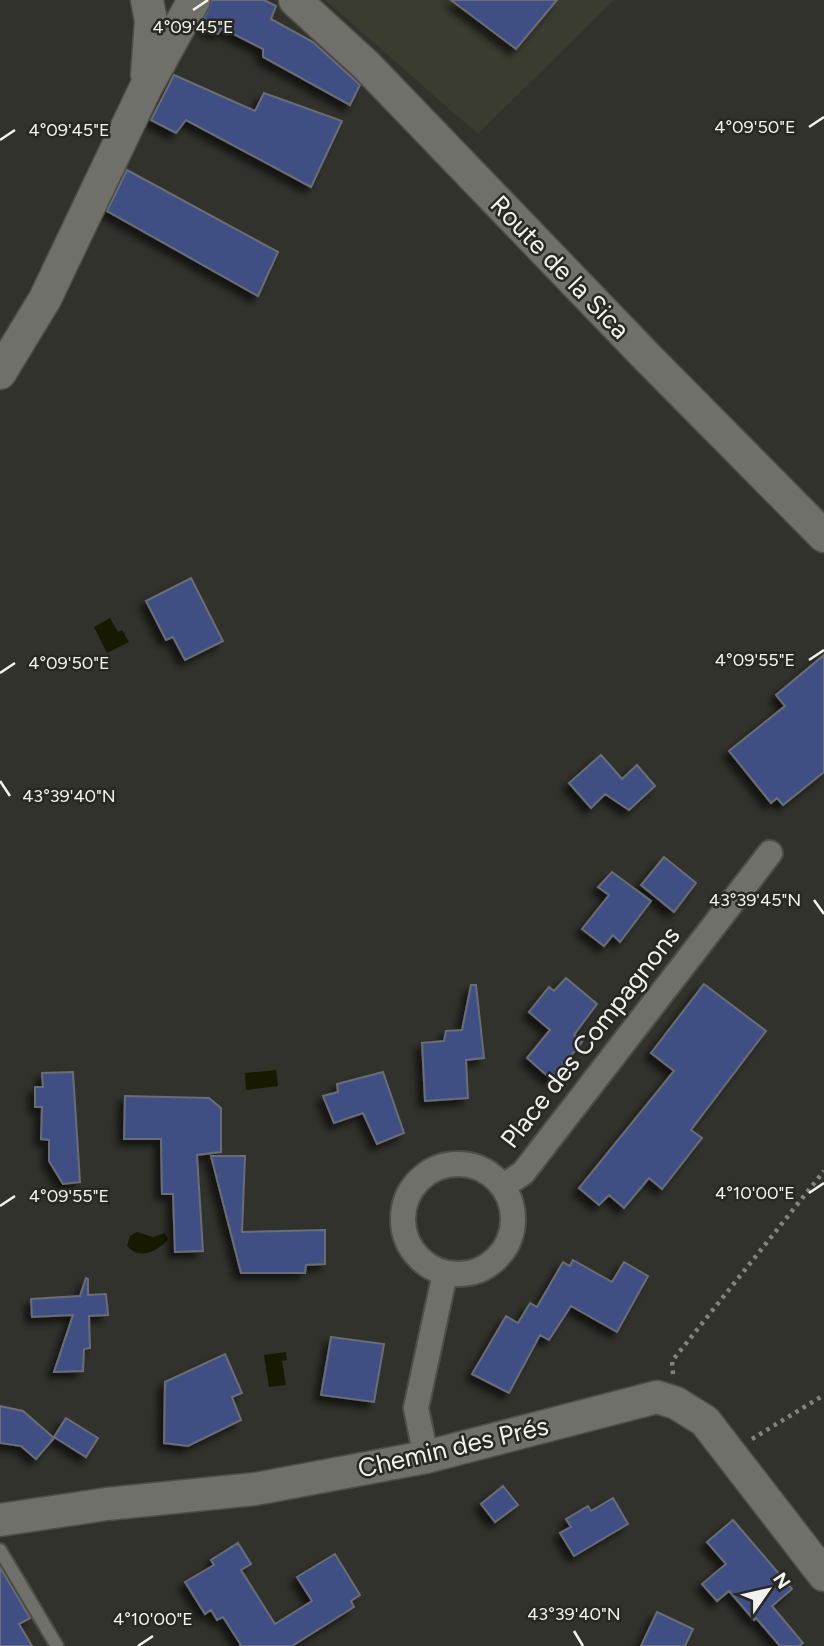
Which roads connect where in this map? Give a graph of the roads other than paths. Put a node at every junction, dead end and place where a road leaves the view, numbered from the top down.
1 (147, 0) edge
2 (194, 0) edge
3 (295, 0) edge
4 (146, 87) junction
5 (0, 373) edge
6 (824, 536) edge
7 (770, 853) dead end
8 (503, 1186) junction
9 (445, 1273) junction
10 (426, 1457) junction
11 (0, 1520) edge
12 (0, 1549) edge
13 (824, 1575) edge
14 (57, 1646) edge

1 - 4 street
2 - 4 street
3 - 6 street, Route de la Sica
4 - 5 street
7 - 8 street, Place des Compagnons
8 - 9 street, Place des Compagnons
8 - 9 street, Place des Compagnons
9 - 10 street
10 - 11 street, Chemin des Prés
10 - 13 street, Chemin des Prés
12 - 14 lane

